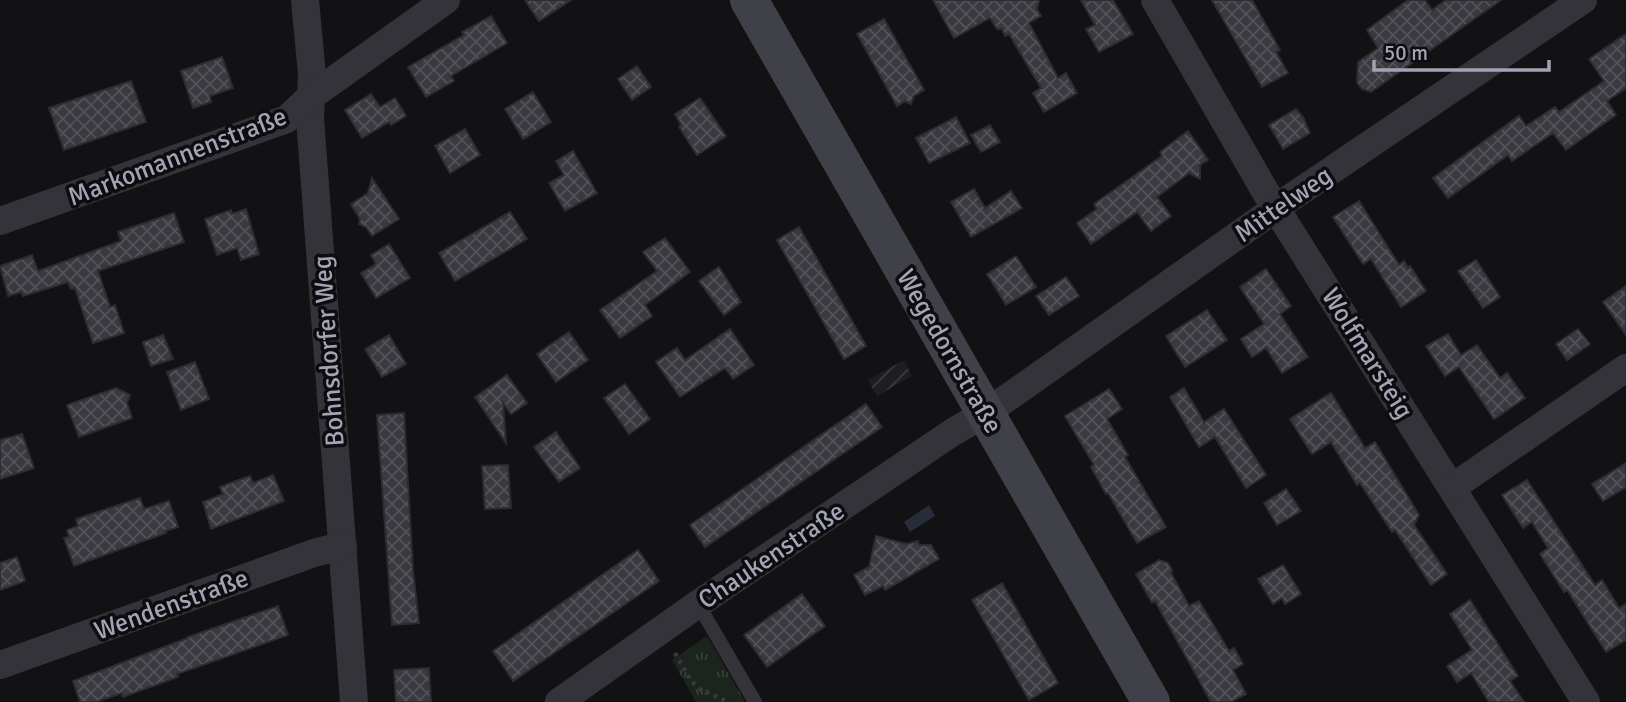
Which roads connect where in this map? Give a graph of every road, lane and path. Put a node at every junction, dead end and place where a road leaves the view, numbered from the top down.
1 (305, 0) edge
2 (446, 0) edge
3 (749, 0) edge
4 (1155, 0) edge
5 (1583, 0) edge
6 (310, 97) junction
7 (1276, 208) junction
8 (0, 221) edge
9 (1626, 368) edge
10 (986, 413) junction
11 (1453, 487) junction
12 (343, 546) junction
13 (698, 604) junction
14 (675, 653) dead end
15 (0, 665) edge
16 (354, 702) edge
17 (559, 702) edge
18 (728, 702) edge
19 (755, 702) edge
20 (1151, 702) edge
21 (1586, 702) edge

1 - 6 street, Bohnsdorfer Weg
2 - 6 street, Markomannenstraße
3 - 10 street, Wegedornstraße
4 - 7 street, Wolfmarsteig
5 - 7 street, Mittelweg
6 - 8 street, Markomannenstraße
6 - 12 street, Bohnsdorfer Weg
7 - 10 street, Mittelweg
7 - 11 street, Wolfmarsteig
9 - 11 street
10 - 13 street, Chaukenstraße
10 - 20 street, Wegedornstraße
11 - 21 street, Wolfmarsteig
12 - 15 street, Wendenstraße
12 - 16 street, Bohnsdorfer Weg
13 - 17 street, Chaukenstraße
13 - 19 lane
14 - 18 path

